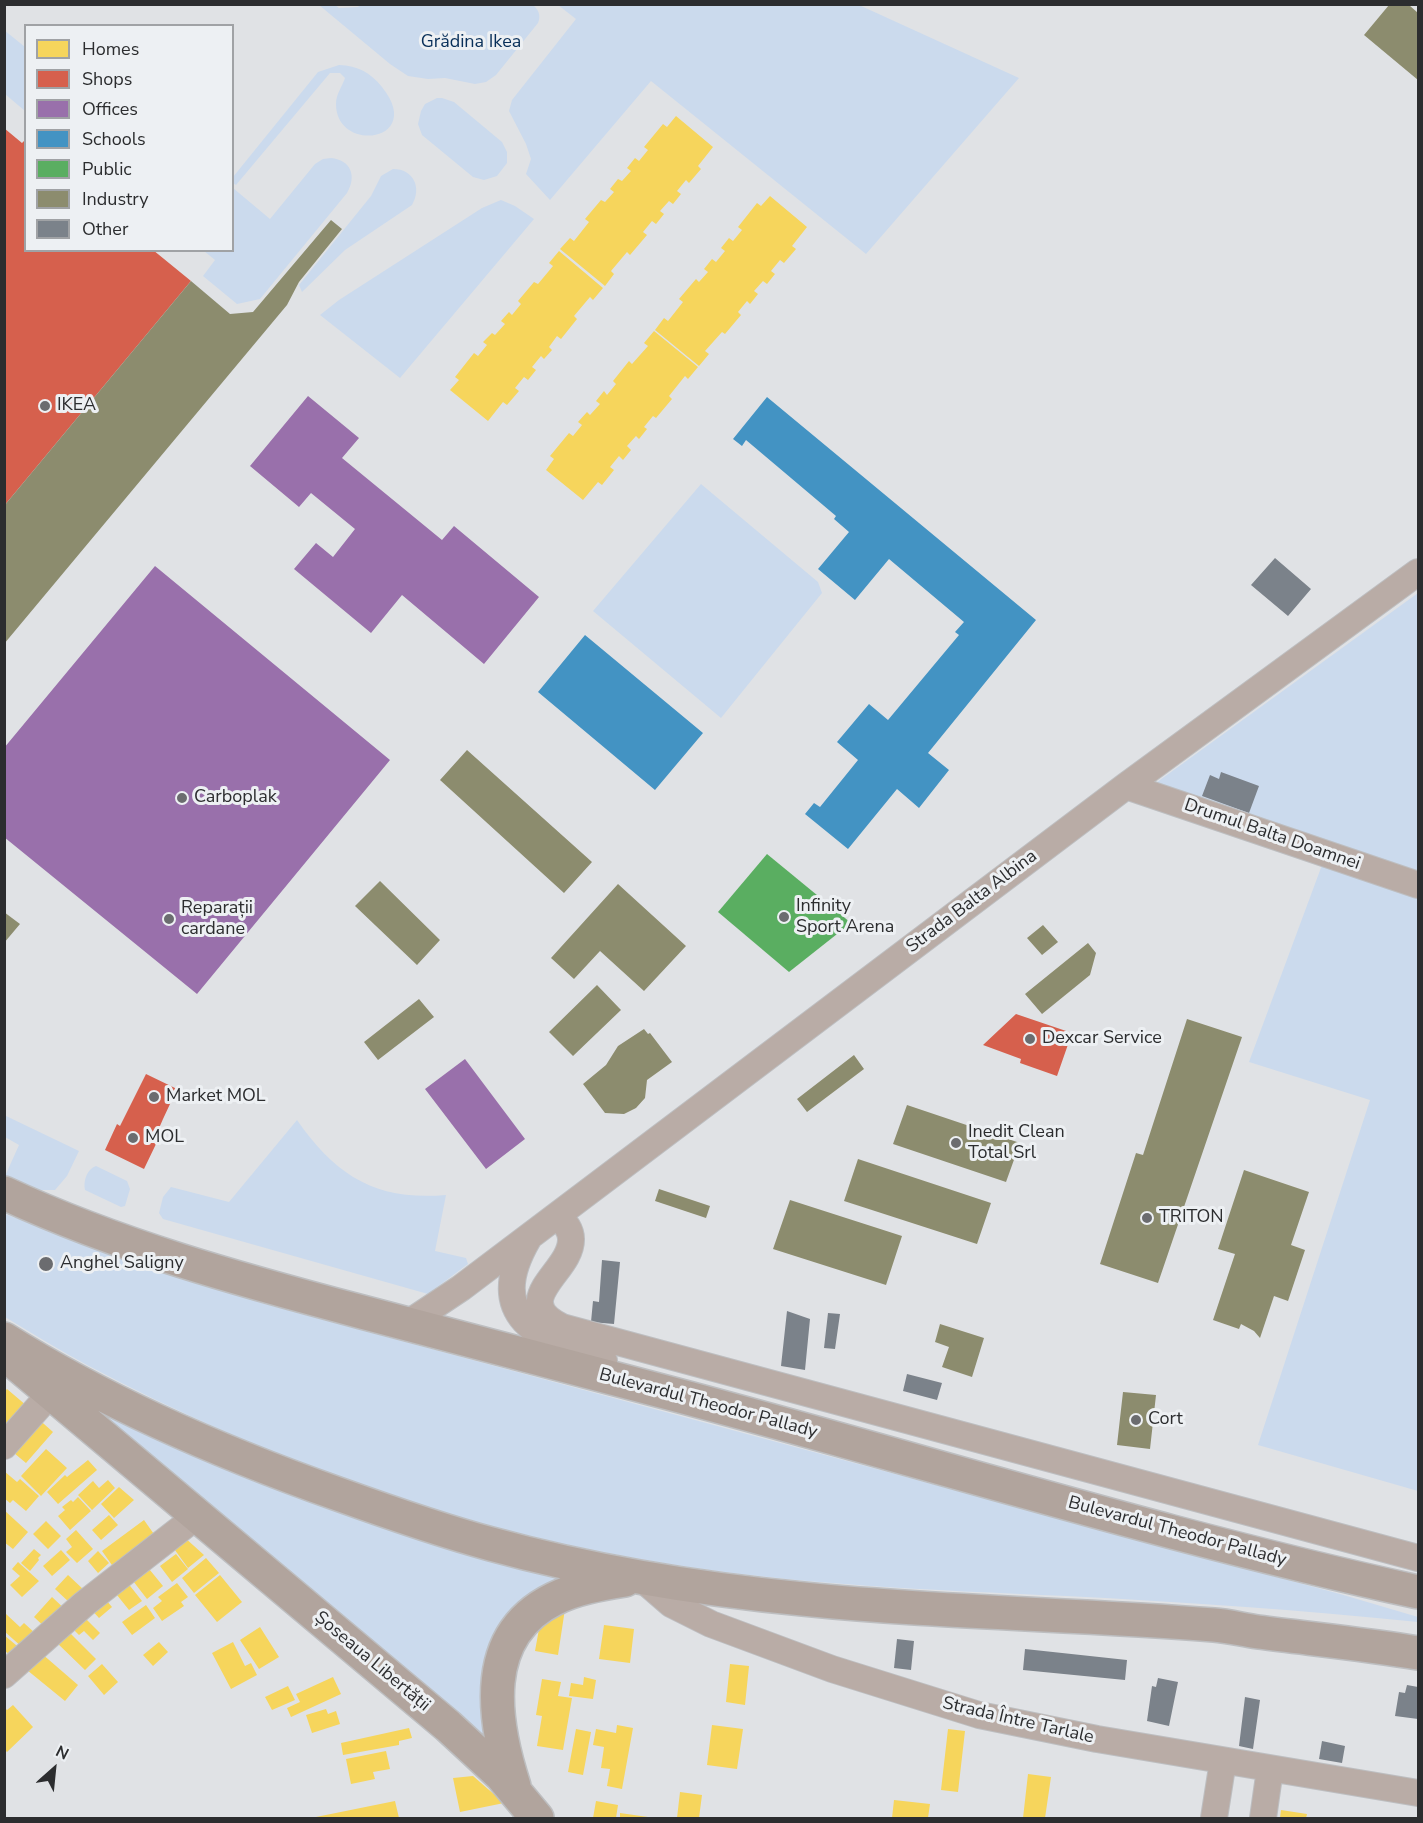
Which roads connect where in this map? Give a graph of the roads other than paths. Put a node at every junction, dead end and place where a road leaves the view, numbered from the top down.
1 (1419, 572) edge
2 (1125, 786) junction
3 (1419, 885) edge
4 (4, 1193) edge
5 (558, 1215) junction
6 (529, 1236) junction
7 (407, 1324) junction
8 (4, 1339) edge
9 (4, 1354) edge
10 (51, 1393) junction
11 (674, 1395) junction
12 (4, 1446) edge
13 (197, 1516) junction
14 (1236, 1548) junction
15 (1419, 1558) edge
16 (641, 1578) junction
17 (1419, 1592) edge
18 (1419, 1609) edge
19 (1220, 1625) junction
20 (1419, 1636) edge
21 (1419, 1653) edge
22 (4, 1675) edge
23 (1223, 1761) junction
24 (1270, 1769) junction
25 (516, 1791) junction
26 (1419, 1793) edge
27 (537, 1818) edge
28 (1214, 1818) edge
29 (1263, 1818) edge

1 - 2 street, Strada Balta Albina
2 - 3 street, Drumul Balta Doamnei
2 - 5 street, Strada Balta Albina
4 - 7 main road, Bulevardul Theodor Pallady
5 - 6 street, Strada Balta Albina
5 - 15 street
6 - 7 street, Strada Balta Albina
6 - 11 street, Strada Balta Albina
7 - 11 main road, Bulevardul Theodor Pallady
8 - 16 main road
9 - 10 main road, Șoseaua Libertății
10 - 12 street
10 - 13 main road, Șoseaua Libertății
11 - 14 main road, Bulevardul Theodor Pallady
13 - 22 street
13 - 25 main road, Șoseaua Libertății
14 - 17 main road, Bulevardul Theodor Pallady
14 - 18 main road
16 - 19 main road
16 - 23 street, Strada Între Tarlale
16 - 25 main road
19 - 20 main road
19 - 21 main road
23 - 24 street, Strada Între Tarlale
23 - 28 street
24 - 26 street, Strada Între Tarlale
24 - 29 street
25 - 27 main road, Șoseaua Libertății

